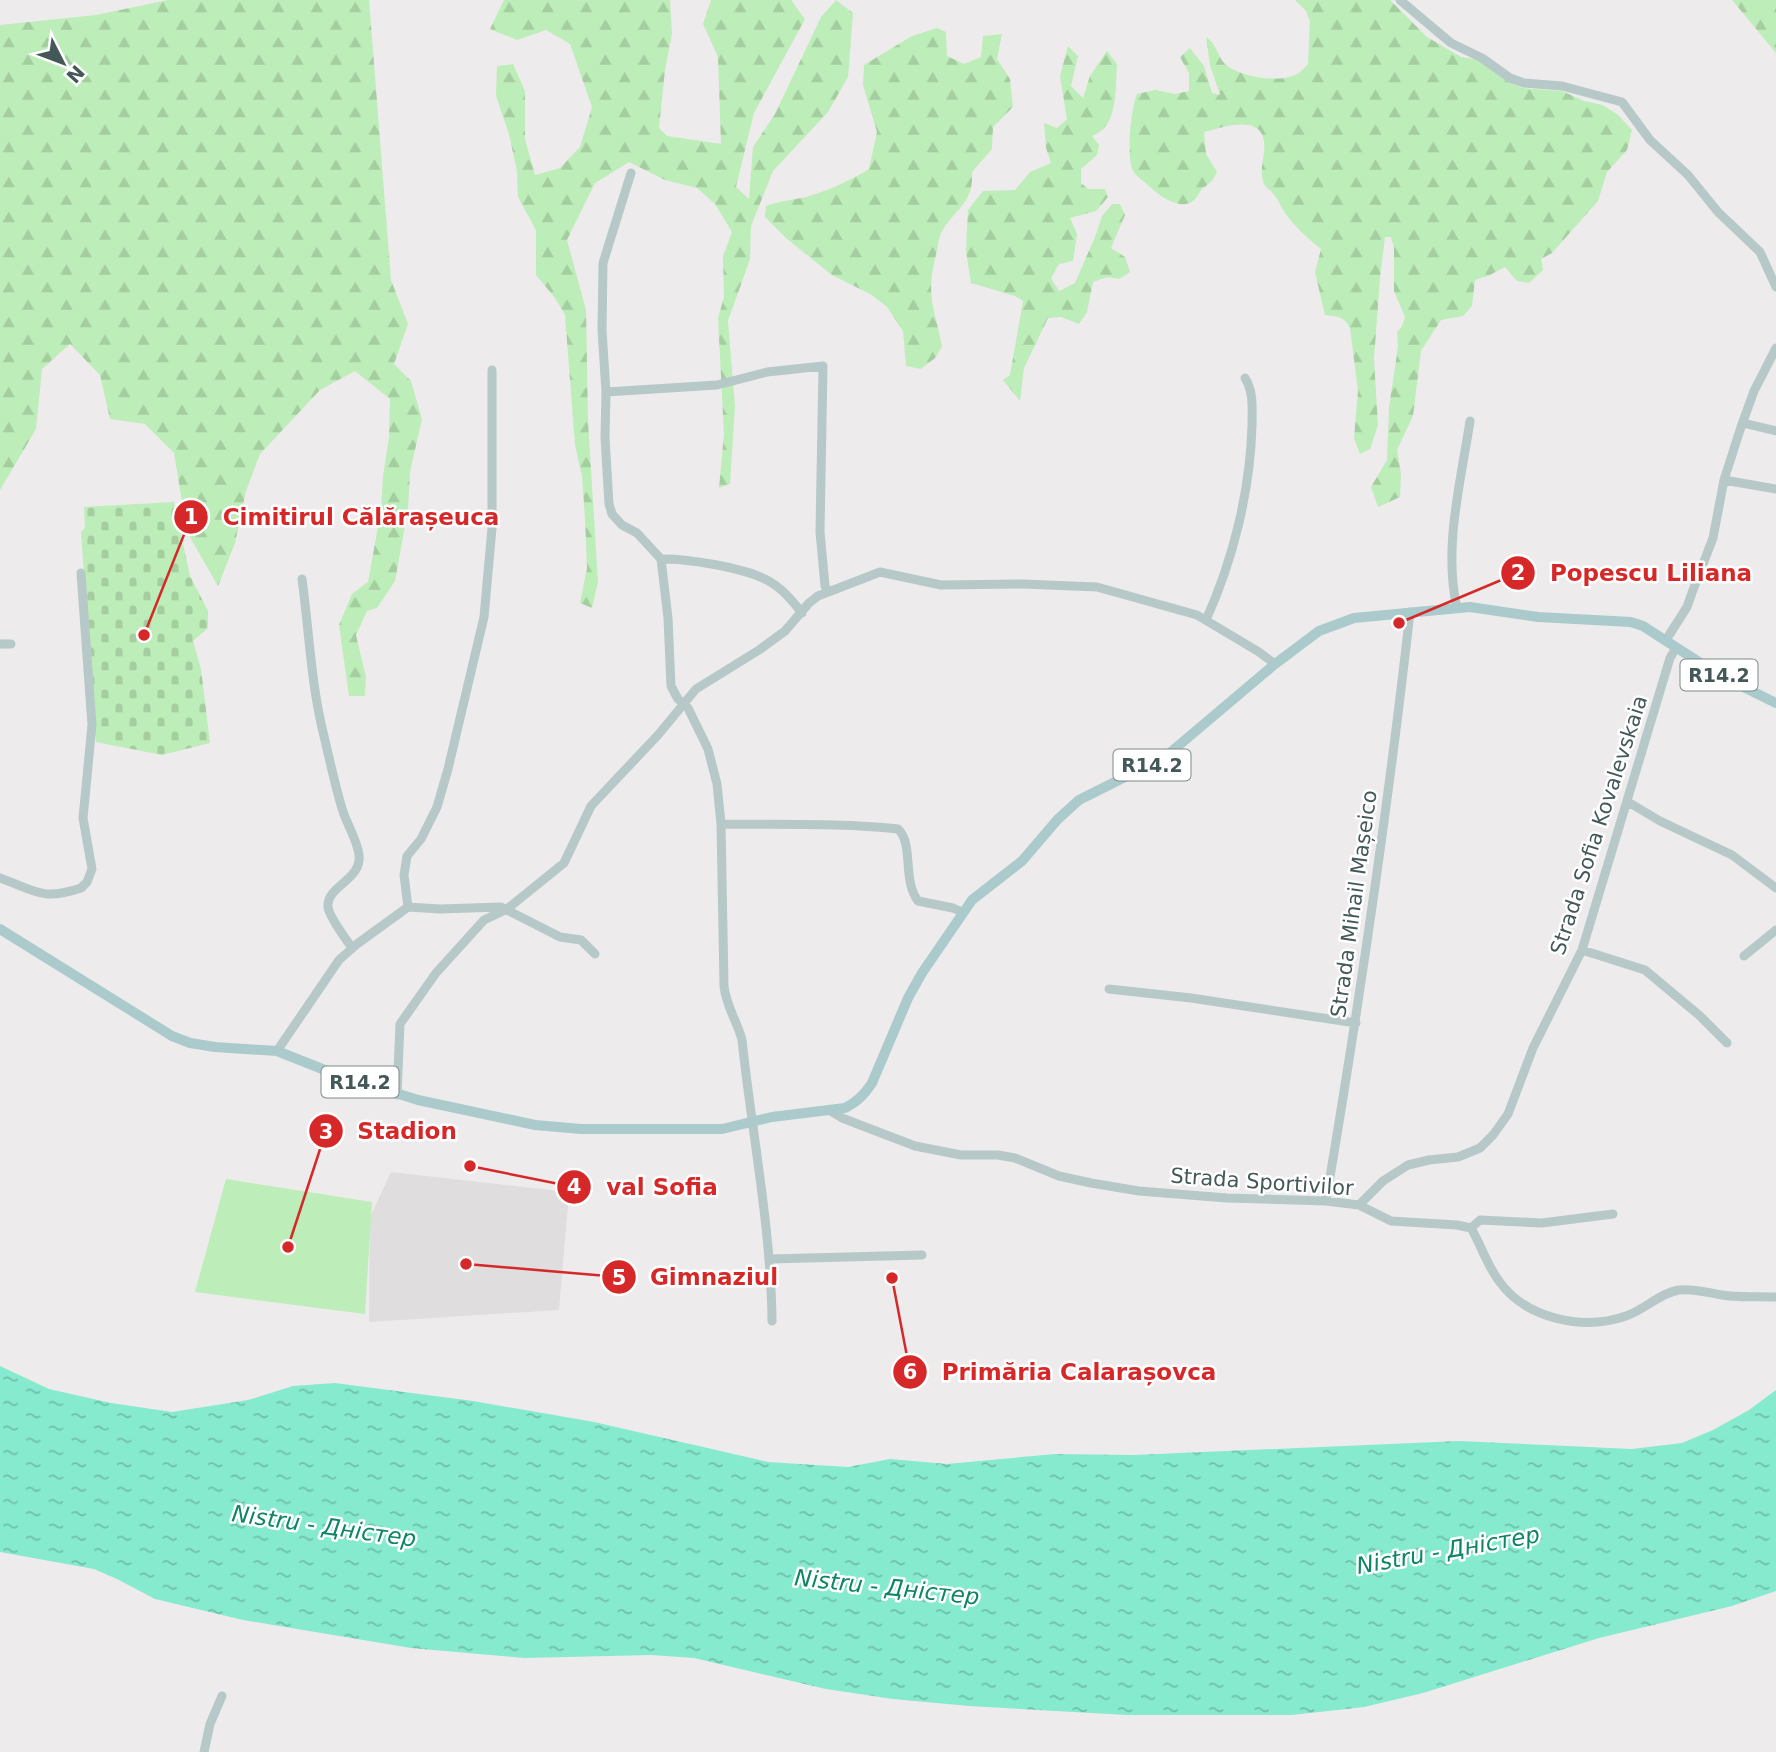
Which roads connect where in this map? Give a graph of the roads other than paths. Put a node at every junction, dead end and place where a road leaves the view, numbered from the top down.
1 (1399, 0) edge
2 (631, 173) dead end
3 (1776, 287) edge
4 (1776, 348) edge
5 (492, 370) dead end
6 (1245, 378) dead end
7 (606, 392) junction
8 (1470, 421) dead end
9 (1743, 423) junction
10 (1776, 431) edge
11 (1724, 480) junction
12 (1776, 489) edge
13 (661, 559) junction
14 (81, 573) dead end
15 (302, 579) dead end
16 (828, 591) junction
17 (1457, 608) junction
18 (802, 612) junction
19 (1410, 612) junction
20 (1206, 620) junction
21 (1666, 640) junction
22 (11, 644) dead end
23 (0, 645) edge
24 (1676, 648) junction
25 (1275, 664) junction
26 (683, 703) junction
27 (1776, 703) edge
28 (1628, 802) junction
29 (721, 824) junction
30 (0, 878) edge
31 (1776, 888) edge
32 (408, 907) junction
33 (507, 909) junction
34 (962, 912) junction
35 (0, 929) edge
36 (1776, 930) edge
37 (352, 948) junction
38 (1582, 950) junction
39 (595, 954) dead end
40 (1744, 956) dead end
41 (1109, 989) dead end
42 (1356, 1023) junction
43 (1727, 1043) dead end
44 (277, 1051) junction
45 (397, 1094) junction
46 (829, 1110) junction
47 (751, 1122) junction
48 (1326, 1201) junction
49 (1359, 1205) junction
50 (1613, 1214) dead end
51 (1471, 1228) junction
52 (922, 1255) dead end
53 (771, 1259) junction
54 (1776, 1297) edge
55 (772, 1321) dead end
56 (222, 1696) dead end
57 (204, 1752) edge

1 - 3 street
2 - 7 street
4 - 9 street
5 - 32 street
6 - 20 street
7 - 13 street
7 - 16 street
8 - 17 street
9 - 10 street
9 - 11 street
11 - 12 street
11 - 21 street
13 - 18 street
13 - 26 street
14 - 30 street
15 - 37 street
16 - 18 street
16 - 20 street
17 - 19 main road, R14.2
17 - 21 main road, R14.2
18 - 26 street
19 - 25 main road, R14.2
19 - 42 street, Strada Mihail Mașeico
20 - 25 street
21 - 24 main road, R14.2
22 - 23 street
24 - 27 main road, R14.2
24 - 28 street, Strada Sofia Kovalevskaia
25 - 34 main road, R14.2
26 - 29 street
26 - 33 street
28 - 31 street
28 - 38 street, Strada Sofia Kovalevskaia
29 - 34 street
29 - 47 street
32 - 33 street
32 - 37 street
33 - 39 street
33 - 45 street
34 - 46 main road, R14.2
35 - 44 main road, R14.2
36 - 40 street
37 - 44 street
38 - 43 street
38 - 49 street, Strada Sofia Kovalevskaia
41 - 42 street
42 - 48 street, Strada Mihail Mașeico
44 - 45 main road, R14.2
45 - 47 main road, R14.2
46 - 47 main road, R14.2
46 - 48 street, Strada Sportivilor
47 - 53 street
48 - 49 street, Strada Sportivilor
49 - 51 street, Strada Sportivilor
50 - 51 street, Strada Sportivilor
51 - 54 street
52 - 53 street
53 - 55 street
56 - 57 street

